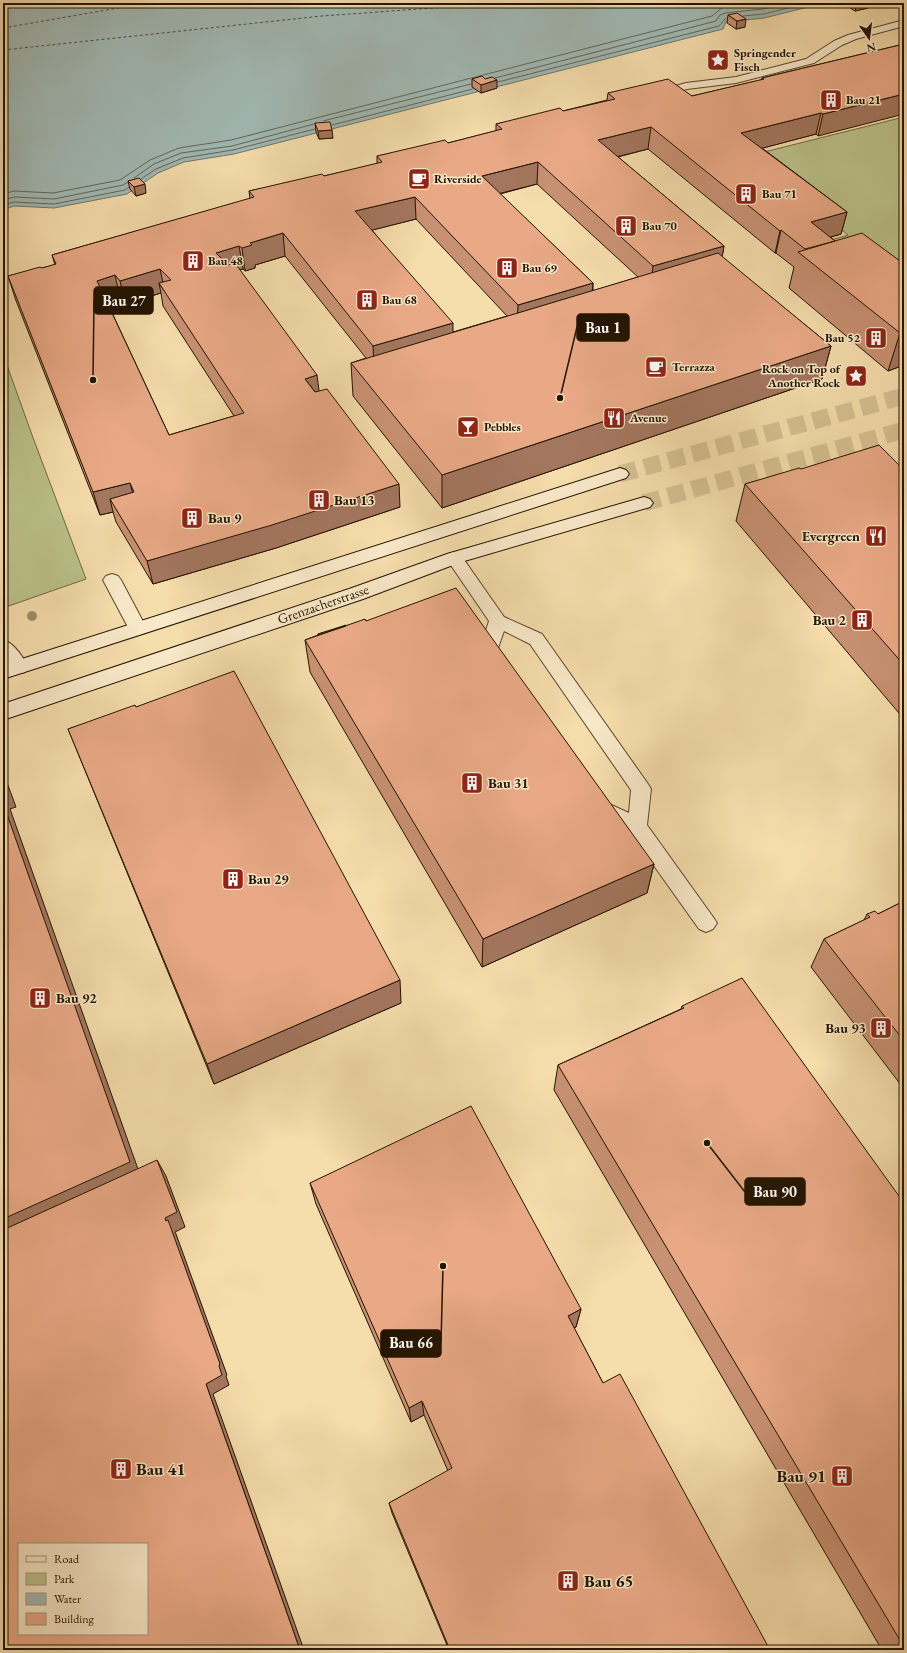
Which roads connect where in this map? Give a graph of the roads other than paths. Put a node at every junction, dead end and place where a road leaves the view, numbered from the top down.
1 (904, 23) edge
2 (644, 98) edge
3 (620, 474) tunnel mouth
4 (644, 503) tunnel mouth
5 (454, 558) junction
6 (112, 580) dead end
7 (498, 621) junction
8 (138, 629) junction
9 (3, 646) edge
10 (11, 670) edge
11 (508, 677) edge
12 (3, 712) edge
13 (588, 794) edge
14 (637, 826) junction
15 (706, 923) dead end

1 - 2 lane
3 - 8 main road
4 - 5 main road, Grenzacherstrasse
5 - 7 lane
5 - 12 main road, Grenzacherstrasse
6 - 8 lane
7 - 11 lane
7 - 14 lane
8 - 10 main road
9 - 10 lane
13 - 14 lane
14 - 15 lane

